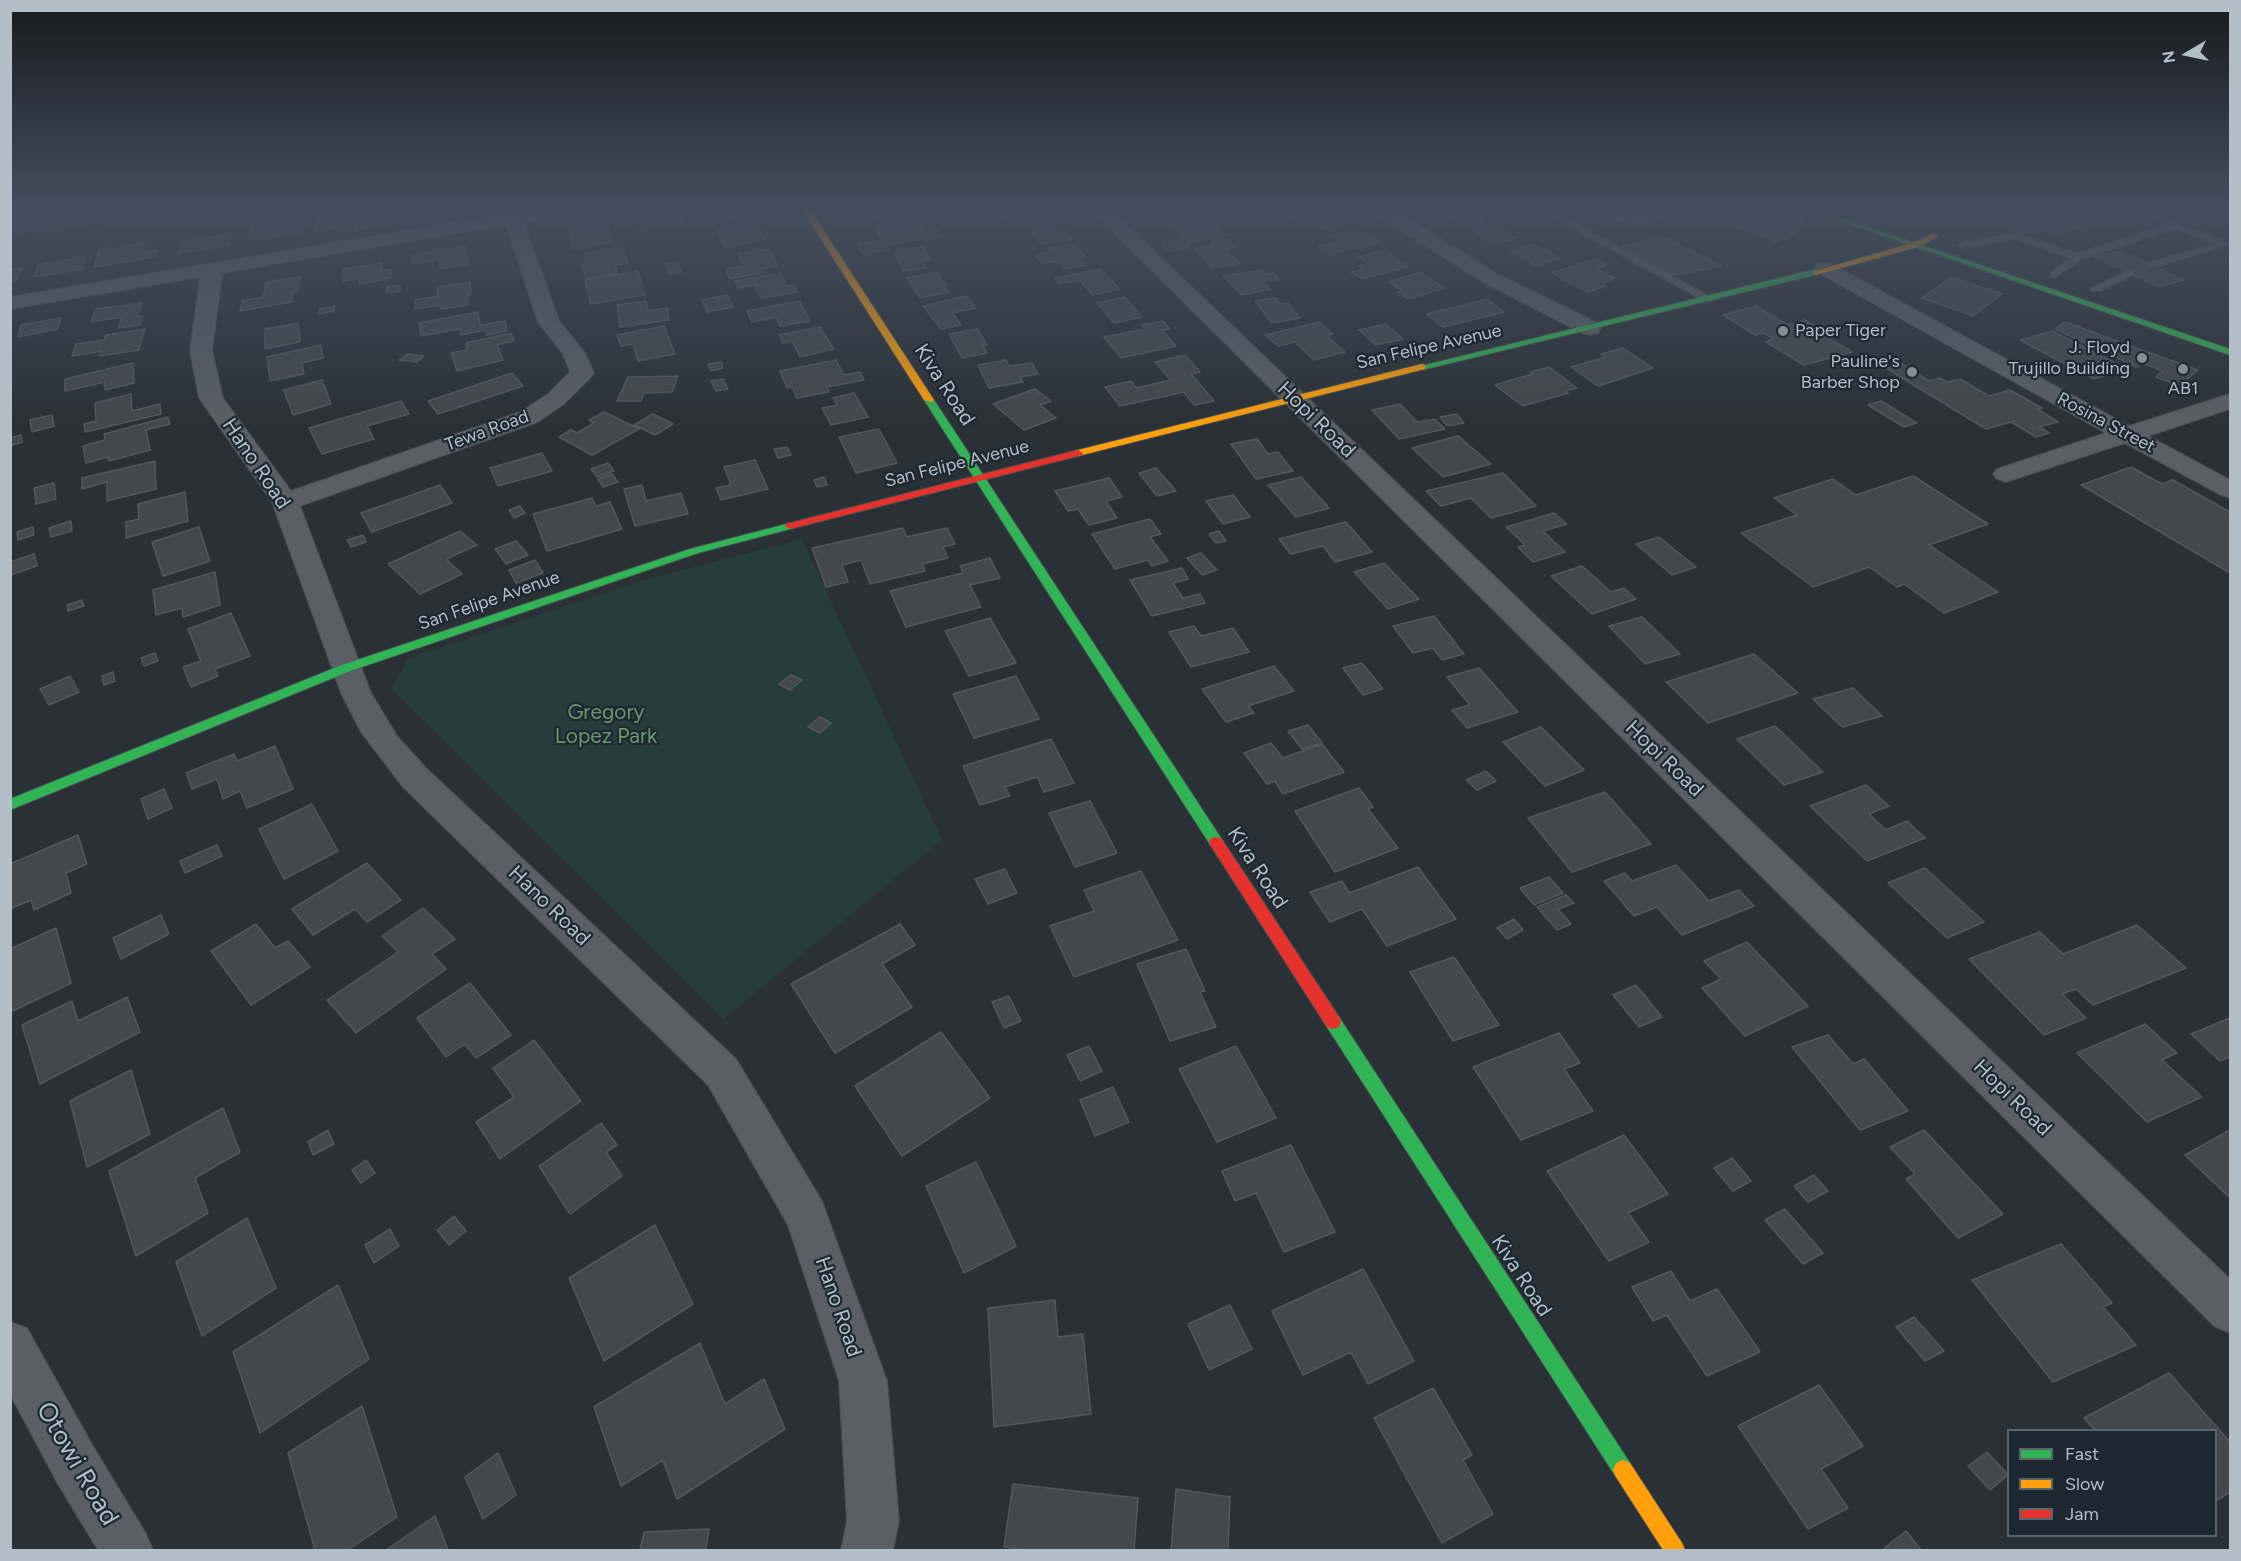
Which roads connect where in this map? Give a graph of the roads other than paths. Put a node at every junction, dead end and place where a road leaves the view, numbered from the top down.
1 (138, 281) edge
2 (210, 281) edge
3 (535, 281) edge
4 (852, 281) edge
5 (1173, 281) edge
6 (1496, 281) edge
7 (1675, 281) edge
8 (1776, 281) edge
9 (1847, 281) edge
10 (2021, 281) edge
11 (2071, 281) edge
12 (2103, 281) edge
13 (2086, 286) junction
14 (2117, 296) dead end
15 (1708, 299) junction
16 (10, 303) edge
17 (1590, 328) junction
18 (2230, 352) edge
19 (1293, 398) junction
20 (2230, 401) edge
21 (2129, 435) junction
22 (2006, 474) dead end
23 (978, 478) junction
24 (2230, 490) edge
25 (285, 502) junction
26 (346, 668) junction
27 (10, 806) edge
28 (2230, 1310) edge
29 (10, 1345) edge
30 (127, 1551) edge
31 (867, 1551) edge
32 (1675, 1551) edge

1 - 16 street
2 - 25 street, Hano Road
3 - 25 street, Tewa Road
4 - 23 street, Kiva Road
5 - 19 street, Hopi Road
6 - 17 street
7 - 15 lane
8 - 15 street, San Felipe Avenue
9 - 21 street, Rosina Street
10 - 18 street
11 - 13 street
12 - 13 lane
13 - 14 street
15 - 17 street, San Felipe Avenue
17 - 19 street, San Felipe Avenue
19 - 23 street, San Felipe Avenue
19 - 28 street, Hopi Road
20 - 21 street
21 - 22 street
21 - 24 street, Rosina Street
23 - 26 street, San Felipe Avenue
23 - 32 street, Kiva Road
25 - 26 street, Hano Road
26 - 27 street, San Felipe Avenue
26 - 31 street, Hano Road
29 - 30 street, Otowi Road

